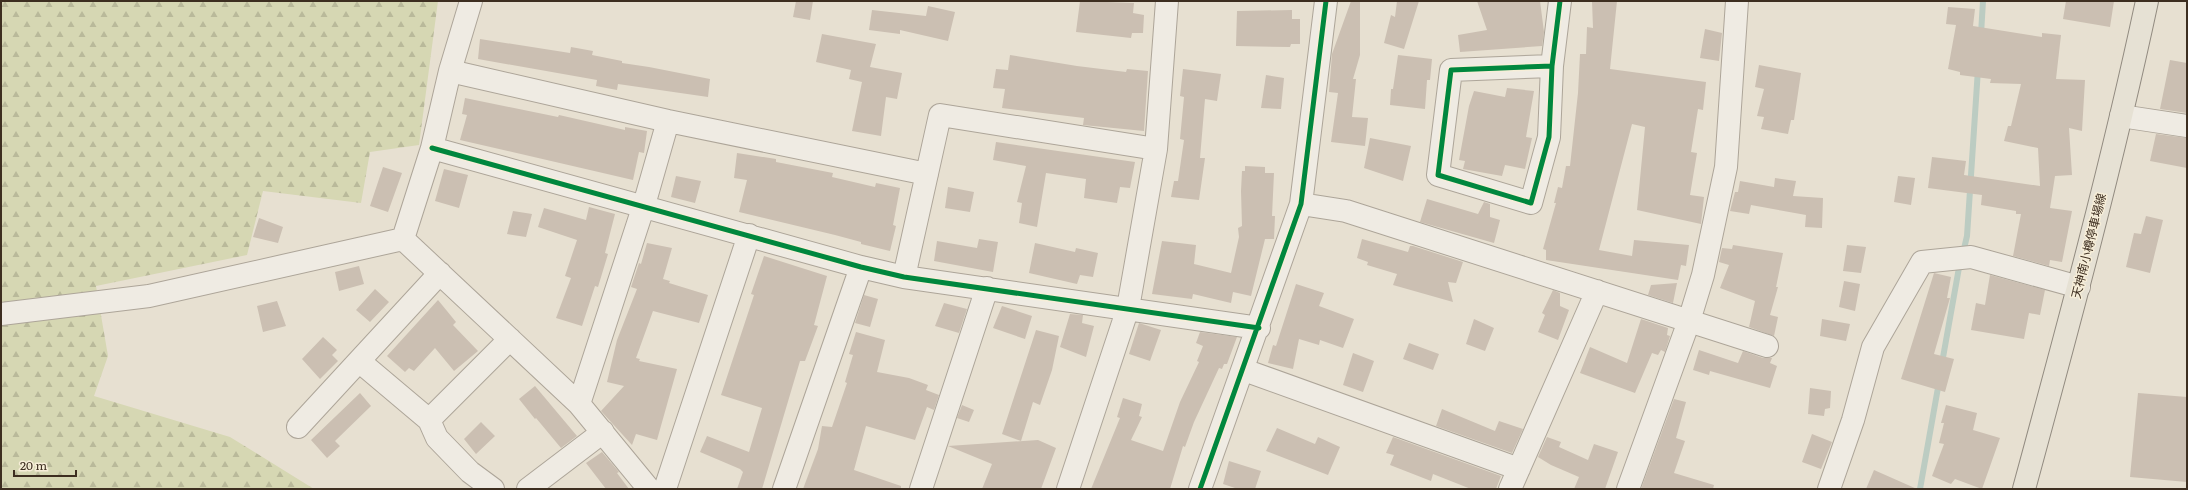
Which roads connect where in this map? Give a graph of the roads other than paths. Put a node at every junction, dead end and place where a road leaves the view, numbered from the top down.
1 (472, 1) edge
2 (1167, 1) edge
3 (1326, 1) edge
4 (1560, 1) edge
5 (1737, 1) edge
6 (2147, 1) edge
7 (1552, 66) junction
8 (450, 72) junction
9 (2121, 116) junction
10 (668, 121) junction
11 (2187, 126) edge
12 (432, 148) junction
13 (1156, 149) junction
14 (927, 174) junction
15 (1301, 204) junction
16 (644, 205) junction
17 (748, 235) junction
18 (403, 239) junction
19 (861, 267) junction
20 (440, 274) junction
21 (904, 277) junction
22 (2079, 287) junction
23 (987, 288) junction
24 (1597, 291) junction
25 (1128, 308) junction
26 (1, 314) edge
27 (1689, 321) junction
28 (1259, 328) junction
29 (510, 339) junction
30 (1767, 346) dead end
31 (359, 361) junction
32 (1244, 370) junction
33 (579, 404) junction
34 (429, 420) junction
35 (298, 427) dead end
36 (603, 432) junction
37 (1519, 469) junction
38 (493, 489) edge
39 (528, 489) edge
40 (649, 489) edge
41 (665, 489) edge
42 (784, 489) edge
43 (921, 489) edge
44 (1068, 489) edge
45 (1200, 489) edge
46 (1510, 489) edge
47 (1628, 489) edge
48 (1829, 489) edge
49 (2024, 489) edge

1 - 8 street
2 - 13 street
3 - 15 street
4 - 7 street
5 - 27 street
6 - 9 main road, 天神南小樽停車場線
7 - 7 street
8 - 10 street
8 - 12 street
9 - 11 street
9 - 22 main road, 天神南小樽停車場線
10 - 14 street
10 - 16 street
12 - 16 street
12 - 18 street
13 - 14 street
13 - 25 street
14 - 21 street
15 - 24 street
15 - 28 street
16 - 17 street
16 - 33 street
17 - 19 street
17 - 41 street
18 - 20 street
18 - 26 street
19 - 21 street
19 - 42 street
20 - 29 street
20 - 31 street
21 - 23 street
22 - 48 street
22 - 49 main road, 天神南小樽停車場線
23 - 25 street
23 - 43 street
24 - 27 street
24 - 37 street
25 - 28 street
25 - 44 street
27 - 30 street
27 - 47 street
28 - 32 street
29 - 33 street
29 - 34 street
31 - 34 street
31 - 35 street
32 - 37 street
32 - 45 street
33 - 36 street
34 - 38 street
36 - 39 street
36 - 40 street
37 - 46 street

